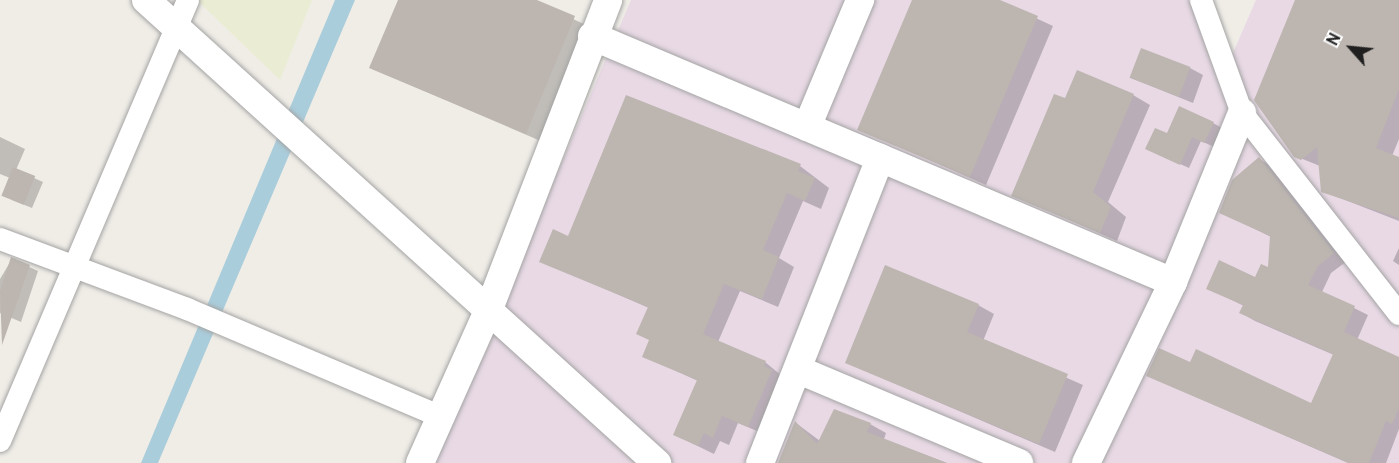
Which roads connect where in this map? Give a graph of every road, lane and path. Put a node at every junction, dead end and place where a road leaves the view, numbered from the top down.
1 (146, 0) edge
2 (188, 0) edge
3 (608, 0) edge
4 (860, 0) edge
5 (1201, 0) edge
6 (176, 29) junction
7 (592, 36) junction
8 (1242, 113) junction
9 (807, 128) junction
10 (880, 158) junction
11 (0, 239) edge
12 (74, 264) junction
13 (1173, 282) junction
14 (489, 309) junction
15 (1399, 314) edge
16 (799, 370) junction
17 (441, 417) junction
18 (0, 441) edge
19 (420, 463) edge
20 (657, 463) edge
21 (760, 463) edge
22 (1019, 463) edge
23 (1086, 463) edge

1 - 6 street
2 - 6 street
3 - 7 street
4 - 9 street
5 - 8 street
6 - 12 street
6 - 14 street
7 - 9 street
7 - 14 street
8 - 13 street
8 - 15 street
9 - 10 street
10 - 13 street
10 - 16 street
11 - 12 street
12 - 17 street
12 - 18 street
13 - 23 street
14 - 17 street
14 - 20 street
16 - 21 street
16 - 22 street
17 - 19 street

